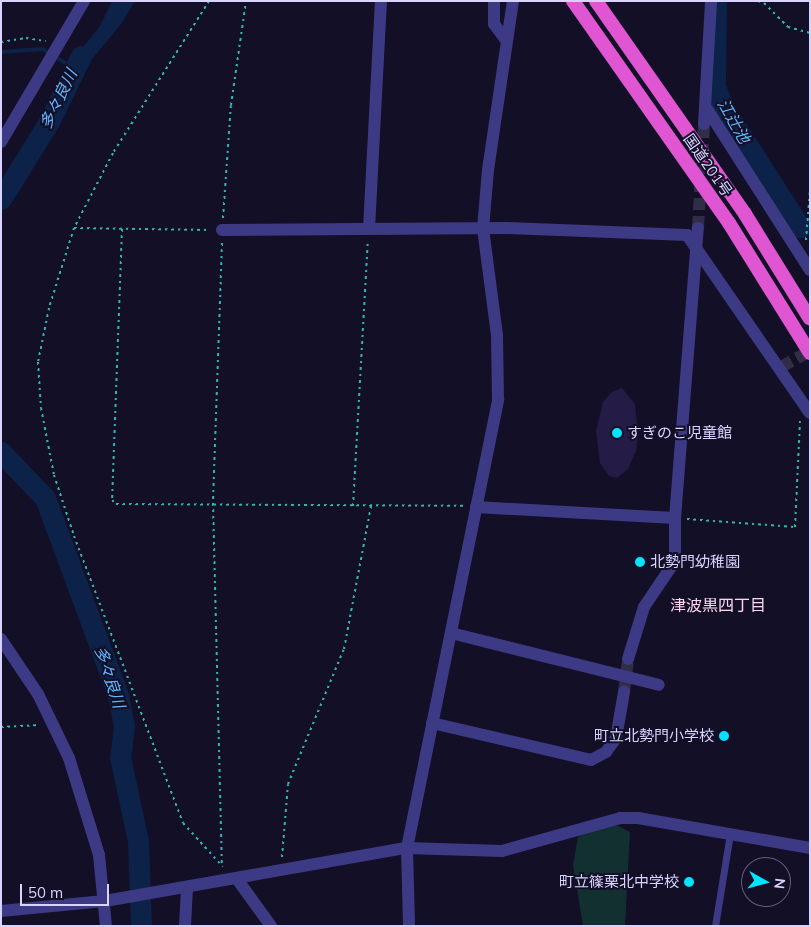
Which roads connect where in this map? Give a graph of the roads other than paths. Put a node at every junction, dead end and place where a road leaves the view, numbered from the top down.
1 (84, 1) edge
2 (381, 1) edge
3 (494, 1) edge
4 (513, 1) edge
5 (573, 1) edge
6 (596, 1) edge
7 (710, 1) edge
8 (507, 41) junction
9 (707, 109) junction
10 (704, 124) tunnel mouth
11 (1, 142) edge
12 (698, 228) tunnel mouth
13 (369, 229) junction
14 (483, 229) junction
15 (222, 230) road end
16 (697, 246) junction
17 (807, 266) edge
18 (810, 319) edge
19 (810, 353) edge
20 (810, 413) edge
21 (476, 507) junction
22 (675, 518) junction
23 (451, 633) junction
24 (1, 639) edge
25 (628, 659) tunnel mouth
26 (660, 685) dead end
27 (624, 692) tunnel mouth
28 (432, 723) junction
29 (730, 833) junction
30 (408, 848) junction
31 (810, 848) edge
32 (231, 880) junction
33 (184, 887) junction
34 (108, 900) junction
35 (1, 911) edge
36 (106, 926) edge
37 (185, 926) edge
38 (271, 926) edge
39 (409, 926) edge
40 (715, 926) edge

1 - 11 street
2 - 13 street
3 - 8 street
4 - 8 street
5 - 19 highway, 国道201号
6 - 18 highway, 国道201号
7 - 9 street
8 - 14 street
9 - 10 street
9 - 17 street
12 - 16 street
13 - 14 street
13 - 15 street
14 - 16 street
14 - 21 street
16 - 20 street
16 - 22 street
21 - 22 street
21 - 23 street
22 - 25 street
23 - 26 street
23 - 28 street
24 - 34 street
27 - 28 street
28 - 30 street
29 - 30 street
29 - 31 street
29 - 40 lane
30 - 32 street
30 - 39 street
32 - 33 street
32 - 38 street
33 - 34 street
33 - 37 street
34 - 35 street
34 - 36 street

